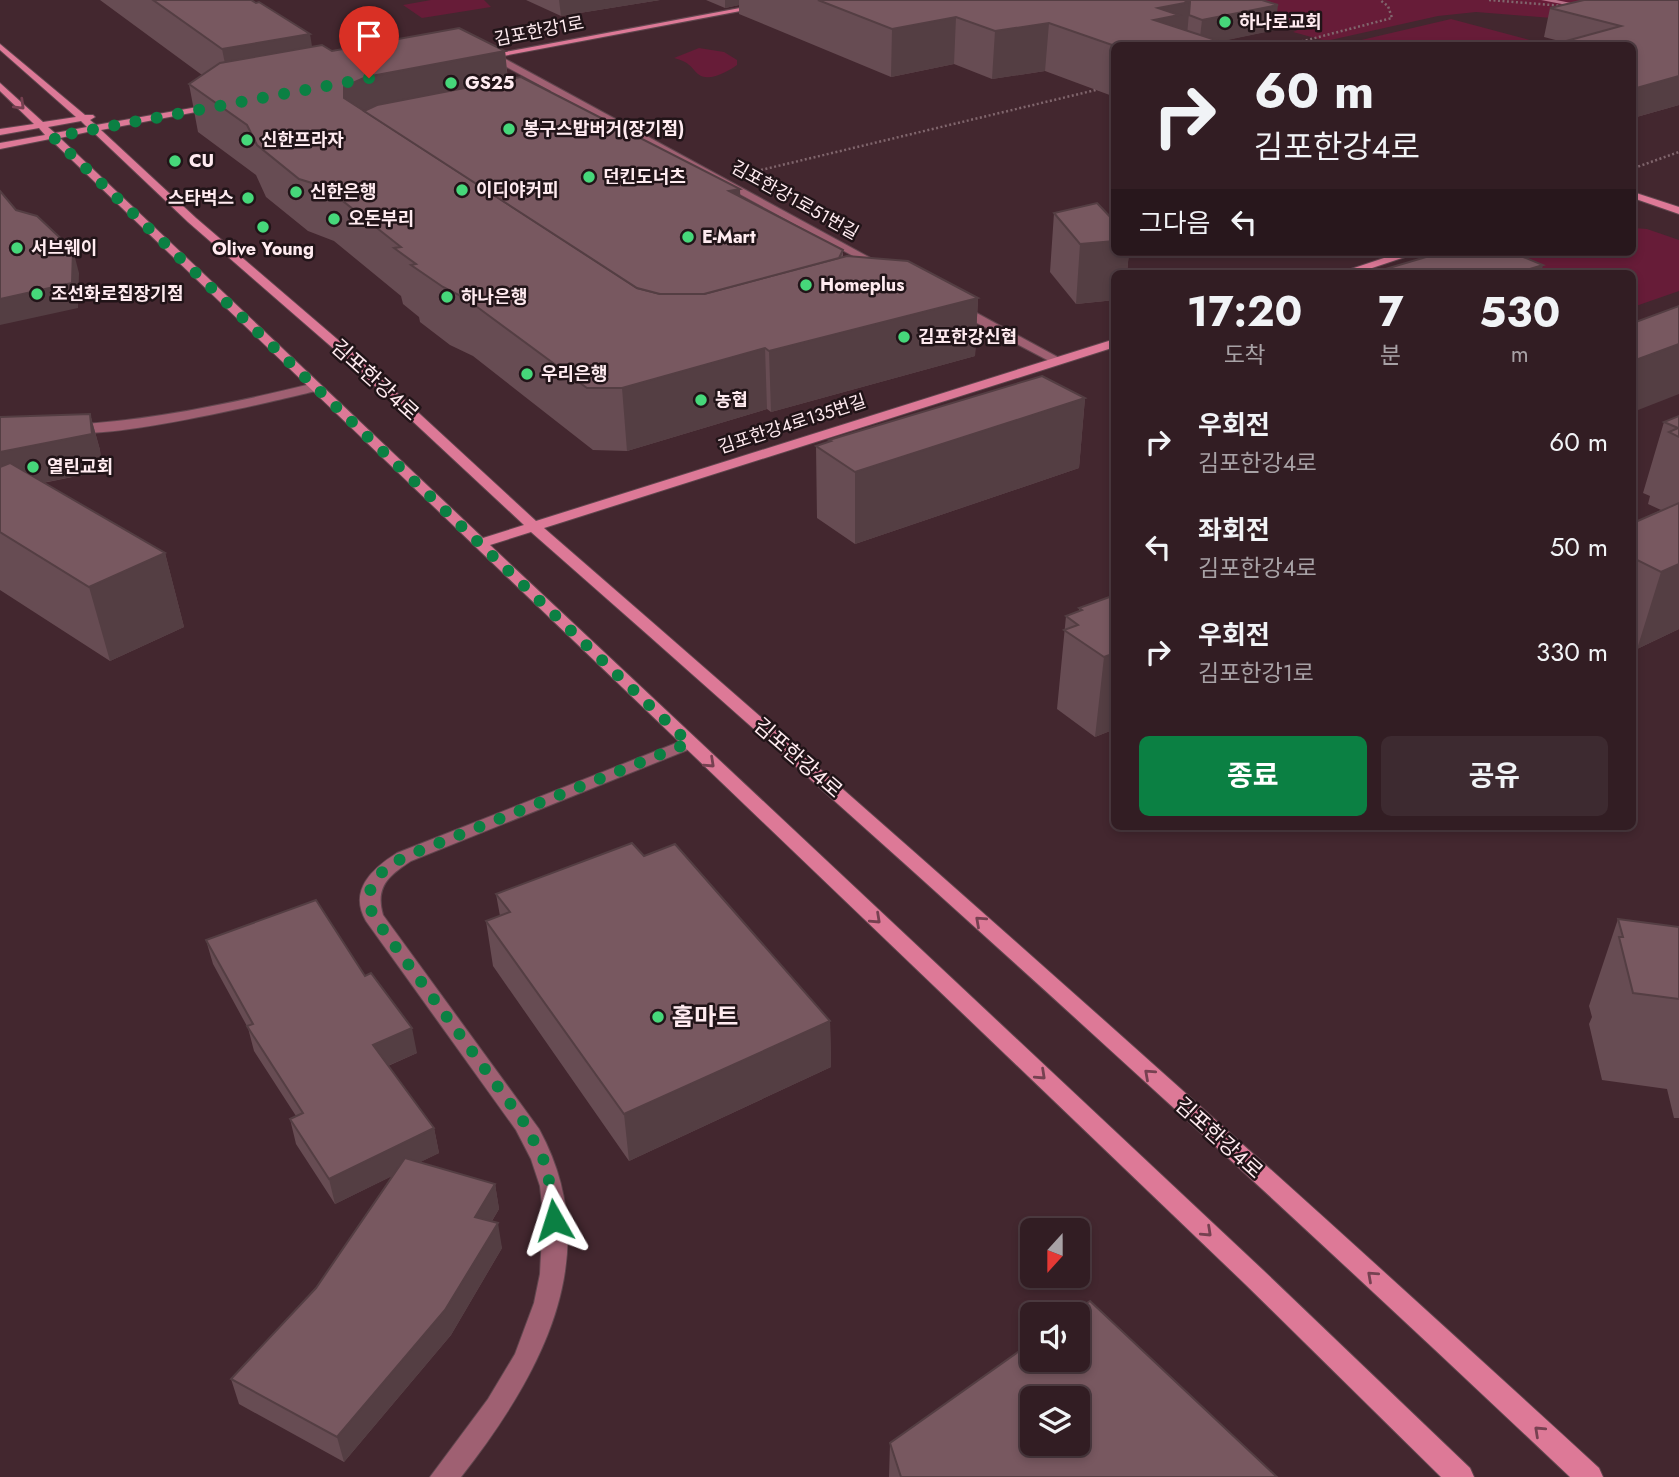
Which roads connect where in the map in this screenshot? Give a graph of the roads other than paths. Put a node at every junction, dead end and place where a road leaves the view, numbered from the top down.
1 (755, 0) edge
2 (795, 0) edge
3 (0, 46) edge
4 (480, 49) junction
5 (493, 55) junction
6 (0, 86) edge
7 (561, 92) junction
8 (220, 94) edge
9 (193, 99) edge
10 (521, 100) edge
11 (229, 103) edge
12 (91, 120) junction
13 (46, 131) junction
14 (0, 132) edge
15 (0, 146) edge
16 (1636, 196) edge
17 (1679, 211) edge
18 (1401, 256) edge
19 (1355, 270) edge
20 (891, 273) edge
21 (951, 304) edge
22 (1111, 343) edge
23 (1058, 360) junction
24 (315, 387) junction
25 (52, 429) edge
26 (533, 526) junction
27 (482, 543) junction
28 (689, 743) junction
29 (444, 1477) edge
30 (1460, 1477) edge
31 (1589, 1477) edge

1 - 4 street, 김포한강1로
2 - 5 street, 김포한강1로
3 - 12 street, 김포한강4로
4 - 5 street, 김포한강1로51번길
4 - 5 street, 김포한강1로
5 - 7 street, 김포한강1로51번길
6 -> 13 street
7 - 10 street
7 - 20 street, 김포한강1로51번길
8 - 9 street
11 - 12 street
12 - 13 street
12 - 13 street
12 - 26 street, 김포한강4로
13 - 14 street
13 - 15 street
13 - 24 street
16 - 17 street
18 - 19 street
21 - 23 street
22 - 23 street, 김포한강4로135번길
23 - 26 street, 김포한강4로135번길
24 - 25 street
24 - 27 street
26 - 27 street, 김포한강4로135번길
31 -> 26 street, 김포한강4로
27 - 28 street
28 - 29 street
28 -> 30 street

